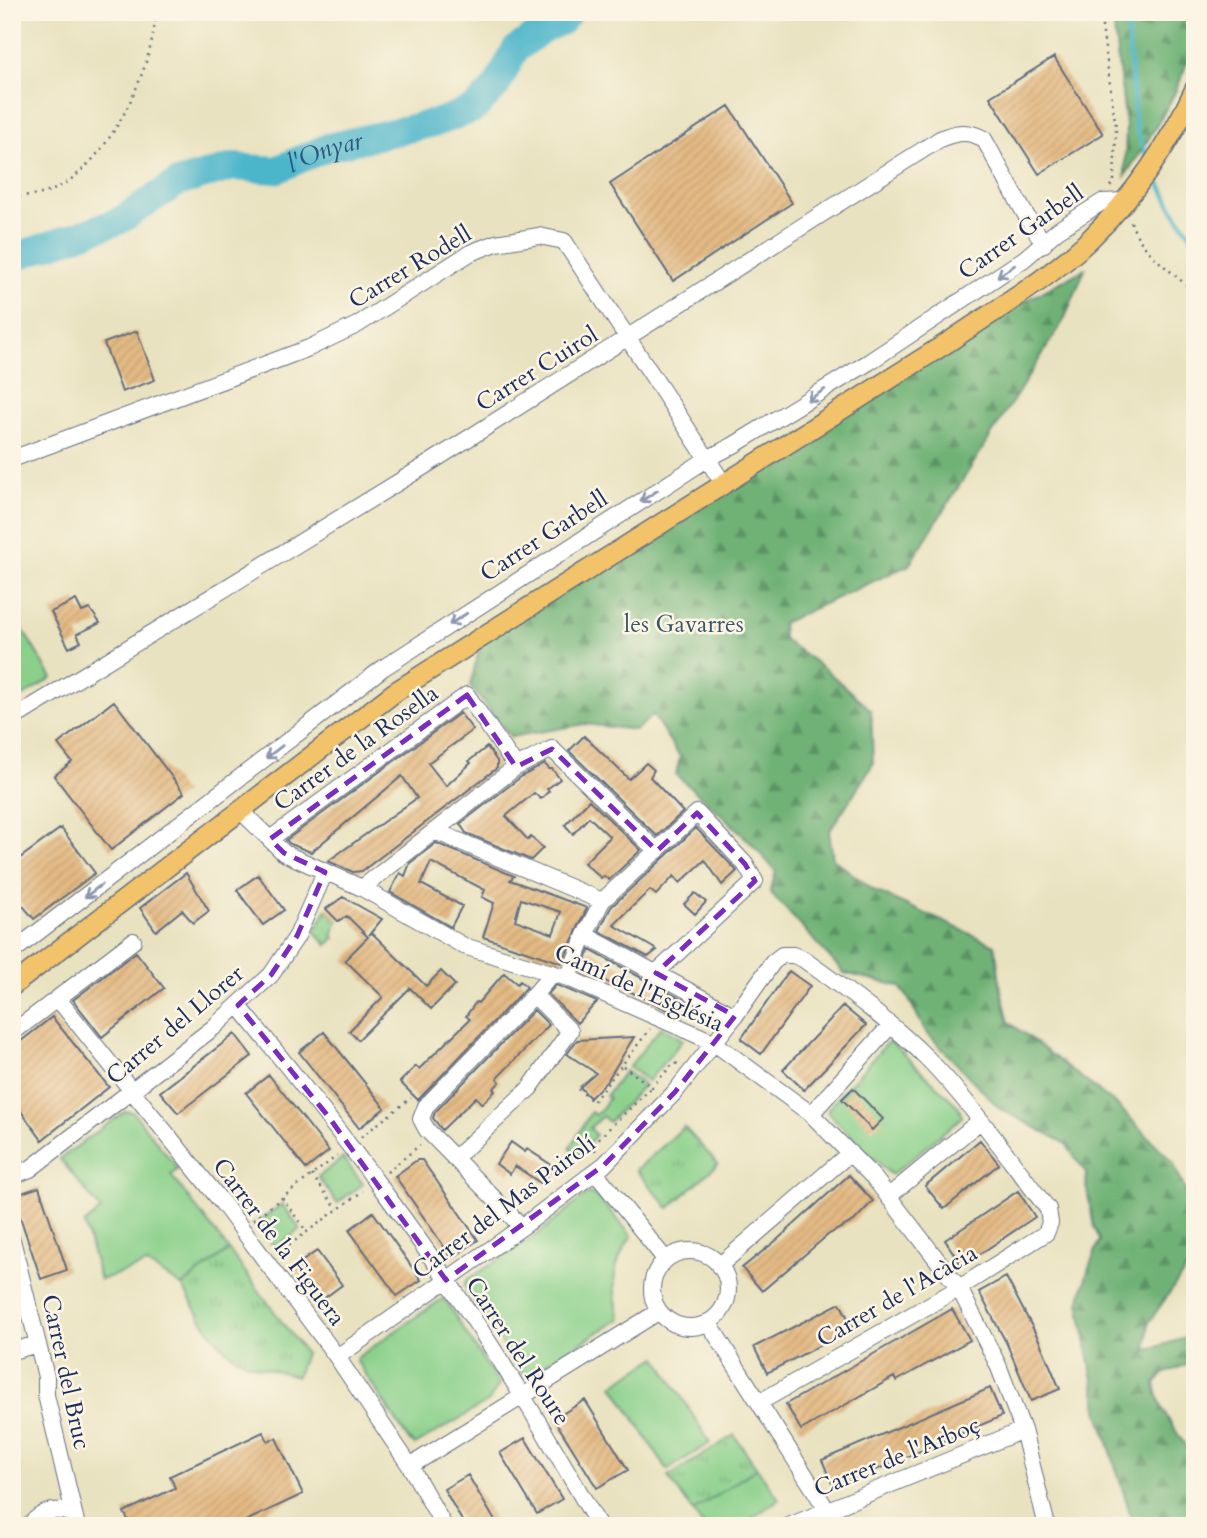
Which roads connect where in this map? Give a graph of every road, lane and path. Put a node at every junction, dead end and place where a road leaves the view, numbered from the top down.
1 (156, 12) edge
2 (1100, 12) edge
3 (1195, 89) edge
4 (12, 197) edge
5 (1125, 201) junction
6 (1101, 202) junction
7 (1044, 244) junction
8 (1195, 295) edge
9 (628, 338) junction
10 (12, 459) edge
11 (707, 459) junction
12 (723, 483) junction
13 (12, 719) edge
14 (516, 767) junction
15 (240, 810) junction
16 (435, 831) junction
17 (270, 839) junction
18 (657, 851) junction
19 (325, 872) junction
20 (362, 888) junction
21 (602, 901) junction
22 (585, 935) junction
23 (133, 942) dead end
24 (12, 952) edge
25 (656, 973) junction
26 (561, 975) junction
27 (12, 986) edge
28 (534, 995) junction
29 (58, 999) junction
30 (238, 1005) junction
31 (735, 1016) junction
32 (658, 1018) junction
33 (891, 1026) junction
34 (12, 1033) edge
35 (713, 1042) junction
36 (622, 1066) junction
37 (695, 1066) junction
38 (652, 1087) junction
39 (578, 1089) dead end
40 (133, 1091) junction
41 (426, 1106) junction
42 (811, 1114) junction
43 (980, 1121) junction
44 (432, 1135) junction
45 (350, 1146) junction
46 (850, 1153) junction
47 (455, 1158) junction
48 (600, 1169) junction
49 (312, 1175) junction
50 (12, 1176) edge
51 (375, 1182) junction
52 (889, 1196) junction
53 (282, 1198) junction
54 (337, 1210) junction
55 (1050, 1223) joint
56 (522, 1227) junction
57 (242, 1228) junction
58 (307, 1232) junction
59 (14, 1248) edge
60 (665, 1259) junction
61 (267, 1261) junction
62 (719, 1266) junction
63 (446, 1280) junction
64 (959, 1288) junction
65 (658, 1311) junction
66 (708, 1322) junction
67 (38, 1344) junction
68 (12, 1351) edge
69 (337, 1357) junction
70 (523, 1396) junction
71 (760, 1402) junction
72 (1023, 1430) junction
73 (410, 1466) junction
74 (827, 1510) junction
75 (75, 1520) edge
76 (29, 1526) edge
77 (444, 1526) edge
78 (599, 1526) edge
79 (789, 1526) edge
80 (1048, 1526) edge

1 - 4 path
2 - 6 path
3 - 5 main road
5 - 6 street, Carrer Garbell
5 - 8 path
5 - 12 main road
6 - 7 street, Carrer Garbell
7 - 9 street, Carrer Cuirol
7 -> 11 street, Carrer Garbell
9 - 10 street, Carrer Rodell
9 - 11 street, Carrer Rodell
9 - 13 street, Carrer Cuirol
11 - 12 street, Carrer Rodell
11 -> 24 street, Carrer Garbell
12 - 15 main road
14 - 16 street
14 - 17 street, Carrer de la Rosella
14 - 18 street
15 - 17 street, Camí de l'Església
15 - 27 main road
16 - 20 street
16 - 21 street
17 - 19 street, Camí de l'Església
18 - 21 street
18 - 25 street
19 - 20 street, Camí de l'Església
19 - 30 street, Carrer del Llorer
20 - 26 street, Camí de l'Església
21 - 22 street
22 - 25 street
22 - 26 street
23 - 29 street
25 - 31 street
26 - 28 street
26 - 32 street, Camí de l'Església
28 - 41 street
28 - 47 street
29 - 34 street
29 - 40 street, Carrer de la Figuera
30 - 40 street, Carrer del Llorer
30 - 45 street, Carrer del Roure
31 - 33 street, Carrer del Mas Pairolí
31 - 35 street, Carrer del Mas Pairolí
32 - 35 street, Camí de l'Església
32 - 36 path
33 - 42 street
33 - 43 street, Carrer del Mas Pairolí
35 - 37 street, Carrer del Mas Pairolí
35 - 42 street, Camí de l'Església
36 - 38 path
36 - 39 path
37 - 38 path
37 - 48 street, Carrer del Mas Pairolí
38 - 48 path
40 - 50 street, Carrer del Llorer
40 - 57 street, Carrer de la Figuera
41 - 44 street
41 - 45 path
42 - 46 street, Camí de l'Església
43 - 52 street
43 - 55 street, Carrer del Mas Pairolí
44 - 47 street
44 - 51 path
45 - 49 path
45 - 51 street, Carrer del Roure
46 - 52 street, Camí de l'Església
46 - 62 street
47 - 56 street
48 - 56 street, Carrer del Mas Pairolí
48 - 60 street
49 - 53 path
49 - 54 path
51 - 54 path
51 - 63 street, Carrer del Roure
52 - 64 street, Camí de l'Església
53 - 57 path
53 - 58 path
54 - 58 path
55 - 64 street, Carrer de l'Acàcia
56 - 63 street, Carrer del Mas Pairolí
57 - 61 street, Carrer de la Figuera
58 - 61 path
59 - 67 street, Carrer del Bruc
60 - 62 street
60 - 65 street
61 - 69 street, Carrer de la Figuera
62 - 66 street
63 - 69 street, Carrer del Mas Pairolí
63 - 70 street, Carrer del Roure
64 - 71 street, Carrer de l'Acàcia
64 - 72 street, Camí de l'Església
65 - 66 street
65 - 70 street
66 - 71 street
67 - 68 street
67 - 75 street, Carrer del Bruc
69 - 73 street, Carrer de la Figuera
70 - 73 street
70 - 78 street, Carrer del Roure
71 - 74 street
72 - 74 street, Carrer de l'Arboç
72 - 80 street, Camí de l'Església
73 - 77 street, Carrer de la Figuera
74 - 79 street, Carrer de l'Arboç
75 - 76 street, Carrer del Bruc

